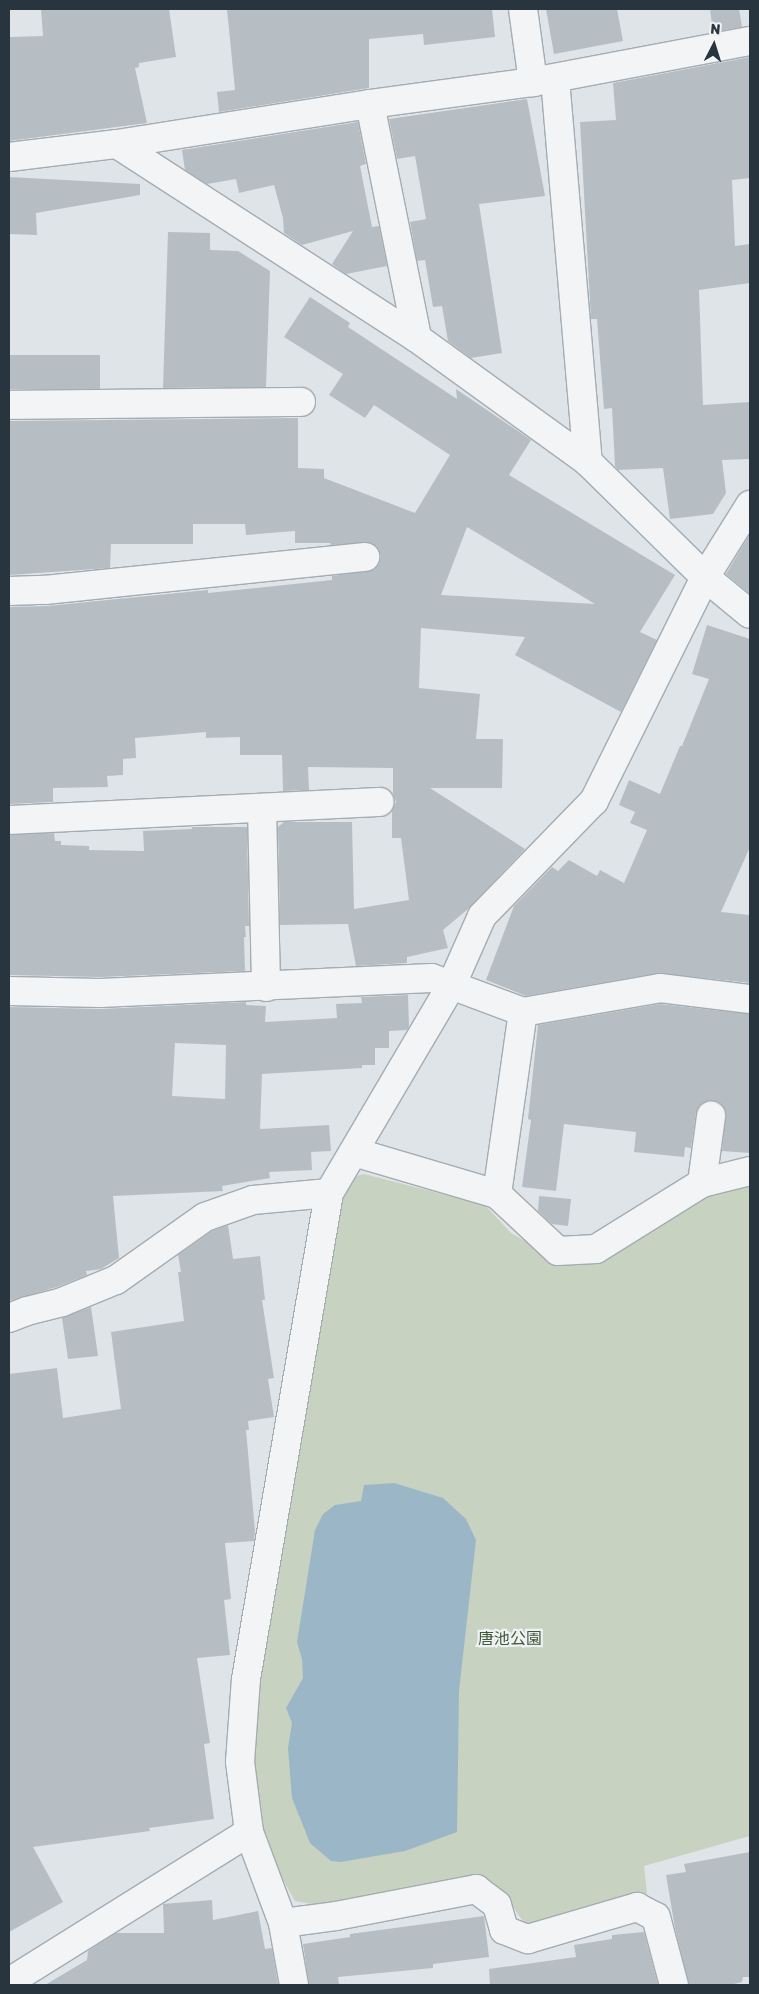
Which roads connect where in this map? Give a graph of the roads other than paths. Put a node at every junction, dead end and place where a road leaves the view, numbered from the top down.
1 (523, 9) edge
2 (750, 41) edge
3 (544, 80) junction
4 (370, 104) junction
5 (117, 144) junction
6 (9, 158) edge
7 (417, 338) junction
8 (302, 402) dead end
9 (9, 405) edge
10 (588, 462) junction
11 (750, 505) edge
12 (365, 557) dead end
13 (705, 577) junction
14 (9, 590) edge
15 (750, 614) edge
16 (380, 802) dead end
17 (262, 808) junction
18 (9, 820) edge
19 (452, 984) junction
20 (266, 987) junction
21 (9, 991) edge
22 (750, 999) edge
23 (523, 1012) junction
24 (712, 1116) dead end
25 (354, 1152) junction
26 (750, 1171) edge
27 (702, 1183) junction
28 (329, 1193) junction
29 (498, 1194) junction
30 (9, 1318) edge
31 (249, 1832) junction
32 (282, 1923) junction
33 (9, 1982) edge
34 (294, 1985) edge
35 (674, 1985) edge

1 - 3 street
2 - 3 street
3 - 4 street
3 - 10 street
4 - 5 street
4 - 7 street
5 - 6 street
5 - 7 street
7 - 10 street
8 - 9 street
10 - 13 street
11 - 13 street
12 - 14 street
13 - 15 street
13 - 19 street
16 - 17 street
17 - 18 street
17 - 20 street
19 - 20 street
19 - 23 street
19 - 25 street
20 - 21 street
22 - 23 street
23 - 29 street
24 - 27 street
25 - 28 street
25 - 29 street
26 - 27 street
27 - 29 street
28 - 30 street
28 - 31 street
31 - 32 street
31 - 33 street
32 - 34 street
32 - 35 street

